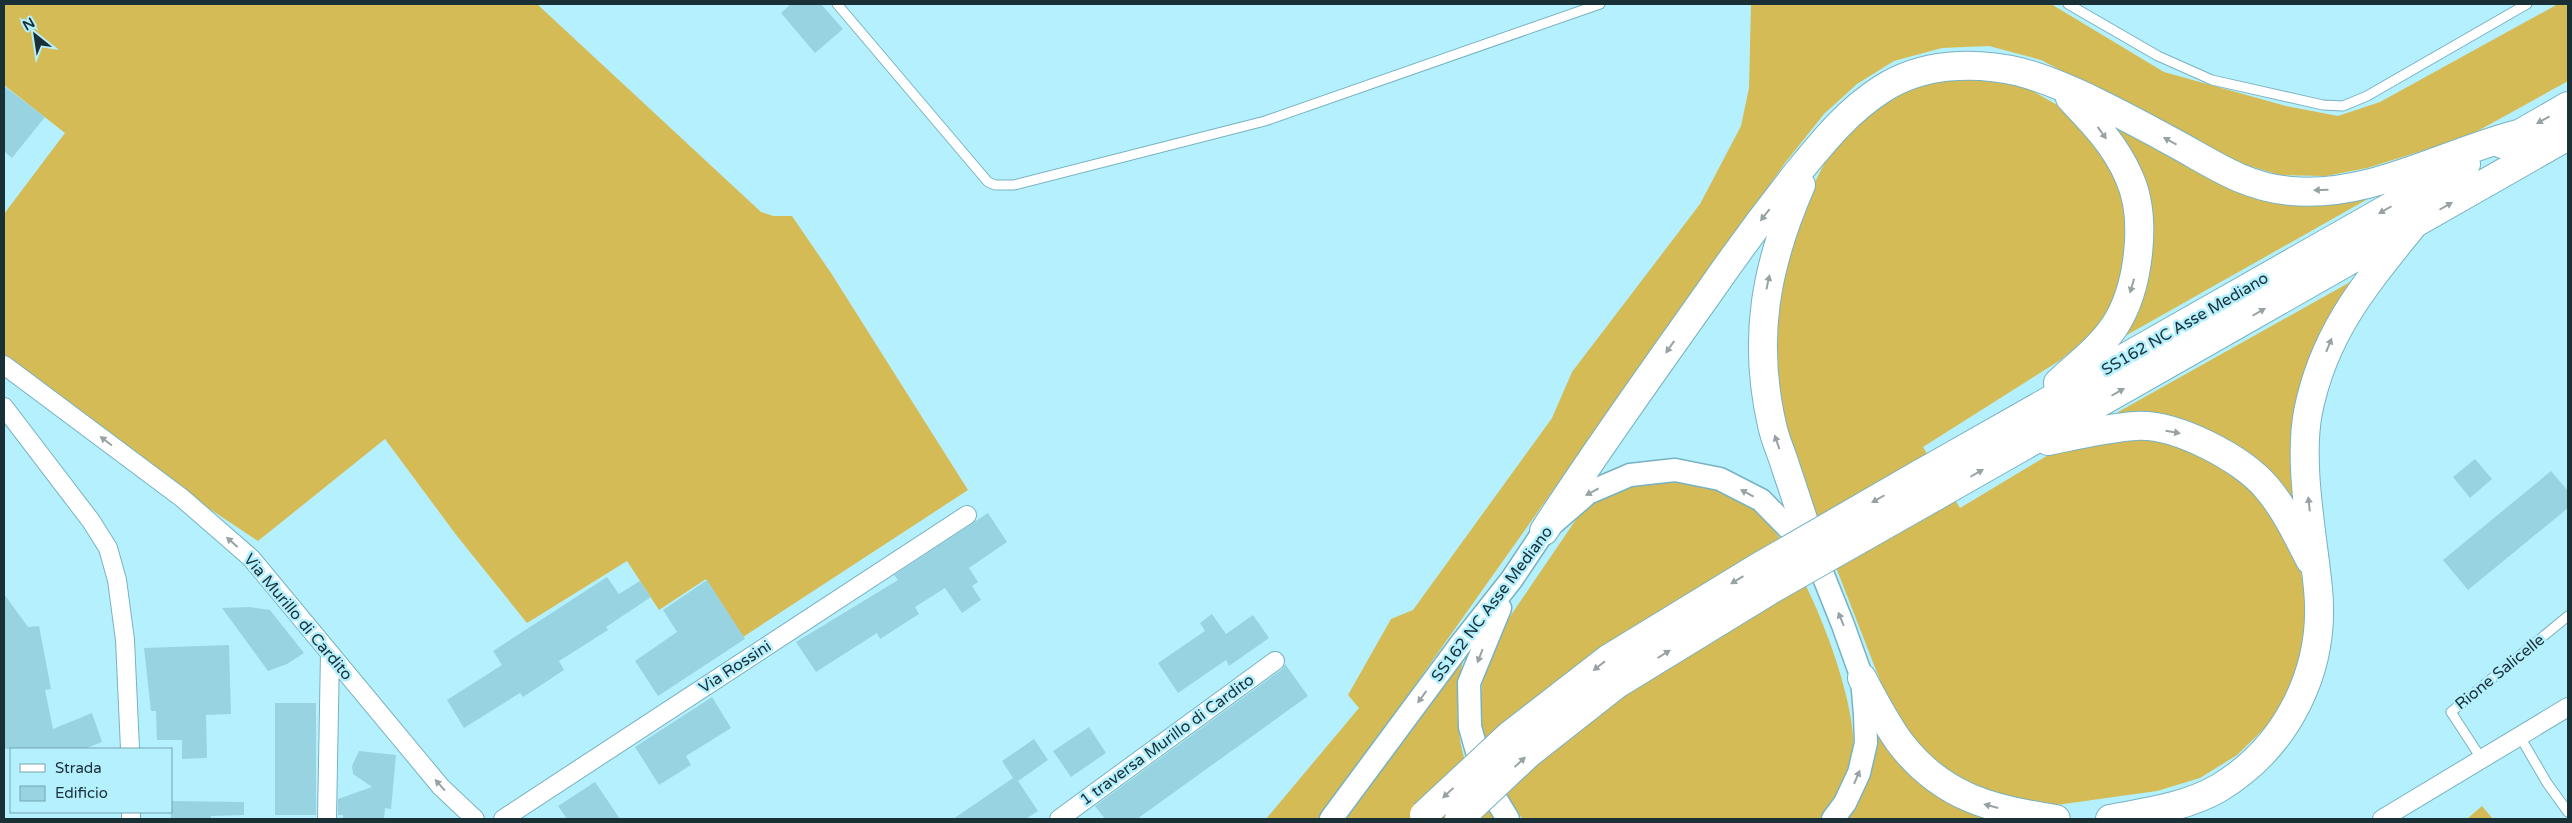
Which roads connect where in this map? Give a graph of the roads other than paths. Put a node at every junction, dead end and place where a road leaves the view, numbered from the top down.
1 (836, 4) edge
2 (1600, 4) edge
3 (2068, 4) edge
4 (2527, 4) edge
5 (2057, 85) junction
6 (2568, 106) edge
7 (2518, 134) junction
8 (2568, 136) edge
9 (1817, 149) junction
10 (2414, 224) junction
11 (4, 365) edge
12 (4, 407) edge
13 (2025, 415) junction
14 (2022, 447) junction
15 (967, 515) dead end
16 (1544, 531) junction
17 (1815, 555) junction
18 (2316, 570) junction
19 (1512, 579) junction
20 (2568, 616) edge
21 (330, 653) junction
22 (1275, 661) dead end
23 (1862, 678) junction
24 (2568, 706) edge
25 (2519, 735) junction
26 (130, 748) edge
27 (2481, 758) junction
28 (2568, 812) edge
29 (327, 819) edge
30 (475, 819) edge
31 (503, 819) edge
32 (1059, 819) edge
33 (1331, 819) edge
34 (1420, 819) edge
35 (1459, 819) edge
36 (1508, 819) edge
37 (1833, 819) edge
38 (2056, 819) edge
39 (2110, 819) edge
40 (2382, 819) edge

1 - 2 lane
3 - 4 lane
7 -> 5 highway
5 - 9 highway
5 -> 13 highway
6 -> 7 highway, SS162 NC Asse Mediano
7 -> 13 highway, SS162 NC Asse Mediano
10 -> 8 highway, SS162 NC Asse Mediano
9 -> 16 highway
17 -> 9 highway
14 -> 10 highway, SS162 NC Asse Mediano
18 -> 10 highway
21 -> 11 street, Via Murillo di Cardito
12 - 26 street
13 -> 34 highway, SS162 NC Asse Mediano, bridge
14 -> 18 highway
35 -> 14 highway, SS162 NC Asse Mediano, bridge
15 - 31 street, Via Rossini
17 -> 16 street, SS162 NC Asse Mediano
16 - 19 street, SS162 NC Asse Mediano
23 -> 17 street, SS162 NC Asse Mediano
18 - 39 highway
19 -> 33 street, SS162 NC Asse Mediano
19 -> 36 street
20 - 27 lane, Rione Salicelle
21 - 29 street
30 -> 21 street, Via Murillo di Cardito
22 - 32 street, 1 traversa Murillo di Cardito
37 -> 23 street, SS162 NC Asse Mediano
38 -> 23 highway
24 - 25 street
25 - 27 street
25 - 28 lane
27 - 40 street

